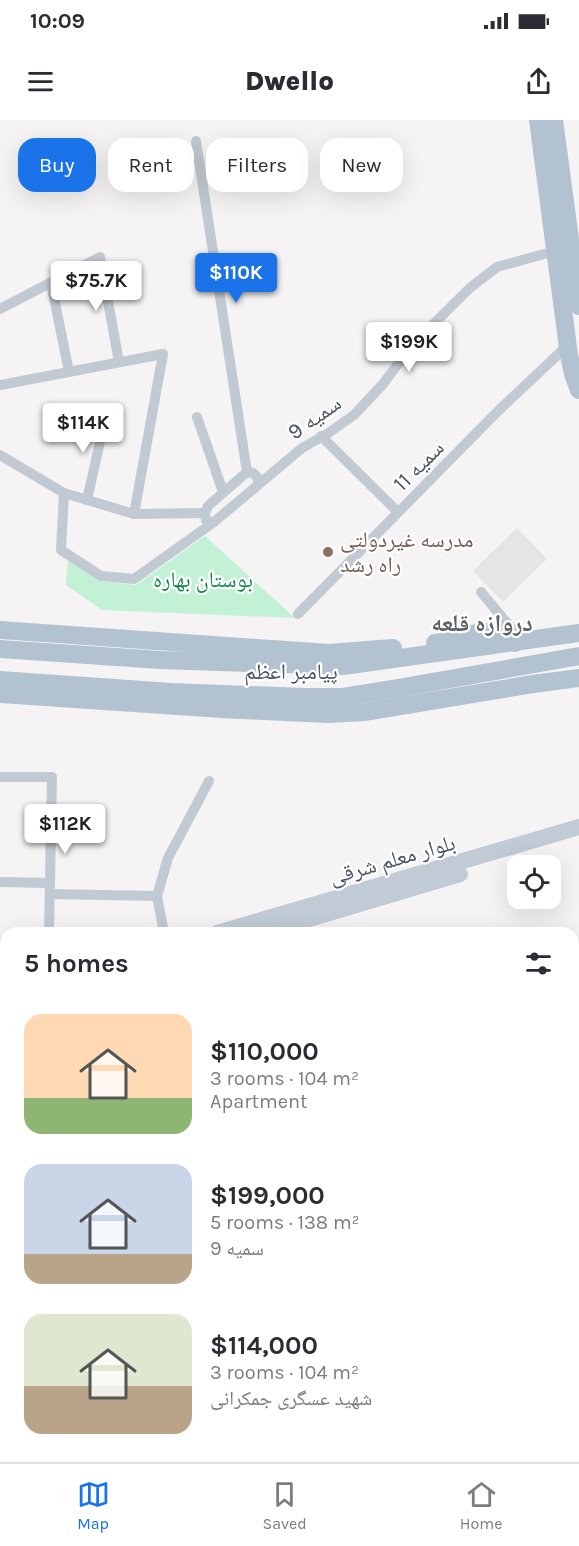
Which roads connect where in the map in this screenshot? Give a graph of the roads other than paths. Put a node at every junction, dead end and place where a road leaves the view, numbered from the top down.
1 (538, 120) edge
2 (554, 120) edge
3 (196, 141) dead end
4 (569, 254) edge
5 (51, 282) junction
6 (579, 306) edge
7 (0, 309) edge
8 (568, 345) junction
9 (119, 362) junction
10 (69, 372) junction
11 (0, 385) edge
12 (579, 390) edge
13 (106, 415) dead end
14 (197, 417) dead end
15 (321, 436) junction
16 (0, 455) edge
17 (247, 472) junction
18 (258, 485) junction
19 (224, 492) junction
20 (64, 493) junction
21 (87, 500) junction
22 (398, 512) junction
23 (205, 513) junction
24 (134, 514) junction
25 (214, 522) junction
26 (481, 592) dead end
27 (298, 614) dead end
28 (0, 630) edge
29 (579, 633) edge
30 (519, 643) junction
31 (0, 649) edge
32 (579, 656) edge
33 (160, 660) junction
34 (545, 662) junction
35 (250, 663) junction
36 (579, 678) edge
37 (0, 680) edge
38 (171, 692) junction
39 (0, 694) edge
40 (250, 695) junction
41 (0, 777) edge
42 (210, 781) dead end
43 (579, 827) edge
44 (579, 839) edge
45 (0, 882) edge
46 (50, 888) junction
47 (157, 896) junction
48 (49, 927) edge
49 (163, 927) edge
50 (238, 927) edge
51 (282, 927) edge

1 - 4 main road
2 - 4 main road
3 - 17 street
4 - 6 main road
4 - 8 main road
4 - 15 street, سمیه 9
5 - 7 street
5 - 9 street
5 - 10 street
8 - 12 main road
8 - 22 street, سمیه 11
9 - 10 street
9 - 24 street
10 - 11 street
13 - 21 street
14 - 19 street
15 - 18 street, سمیه 9
15 - 22 street
16 - 20 street
17 - 18 street
17 - 19 street
18 - 25 street, سمیه 9
19 - 23 street
20 - 21 street
20 - 25 street, سمیه 9
21 - 24 street
22 - 27 street, سمیه 11
23 - 24 street
23 - 25 street
26 - 30 street
28 - 30 main road
29 - 30 main road, پیامبر اعظم
30 - 35 main road, پیامبر اعظم
31 - 33 main road, پیامبر اعظم
32 - 34 main road, پیامبر اعظم
33 - 35 main road, پیامبر اعظم
33 - 38 main road
34 - 36 main road
34 - 40 main road, پیامبر اعظم
35 - 40 main road
36 - 39 main road
37 - 38 main road, پیامبر اعظم
38 - 40 main road, پیامبر اعظم
41 - 46 street
42 - 47 street
43 - 50 main road, بلوار معلم شرقی
44 - 51 main road, بلوار معلم شرقی
45 - 46 street
46 - 47 street
46 - 48 street
47 - 49 street

